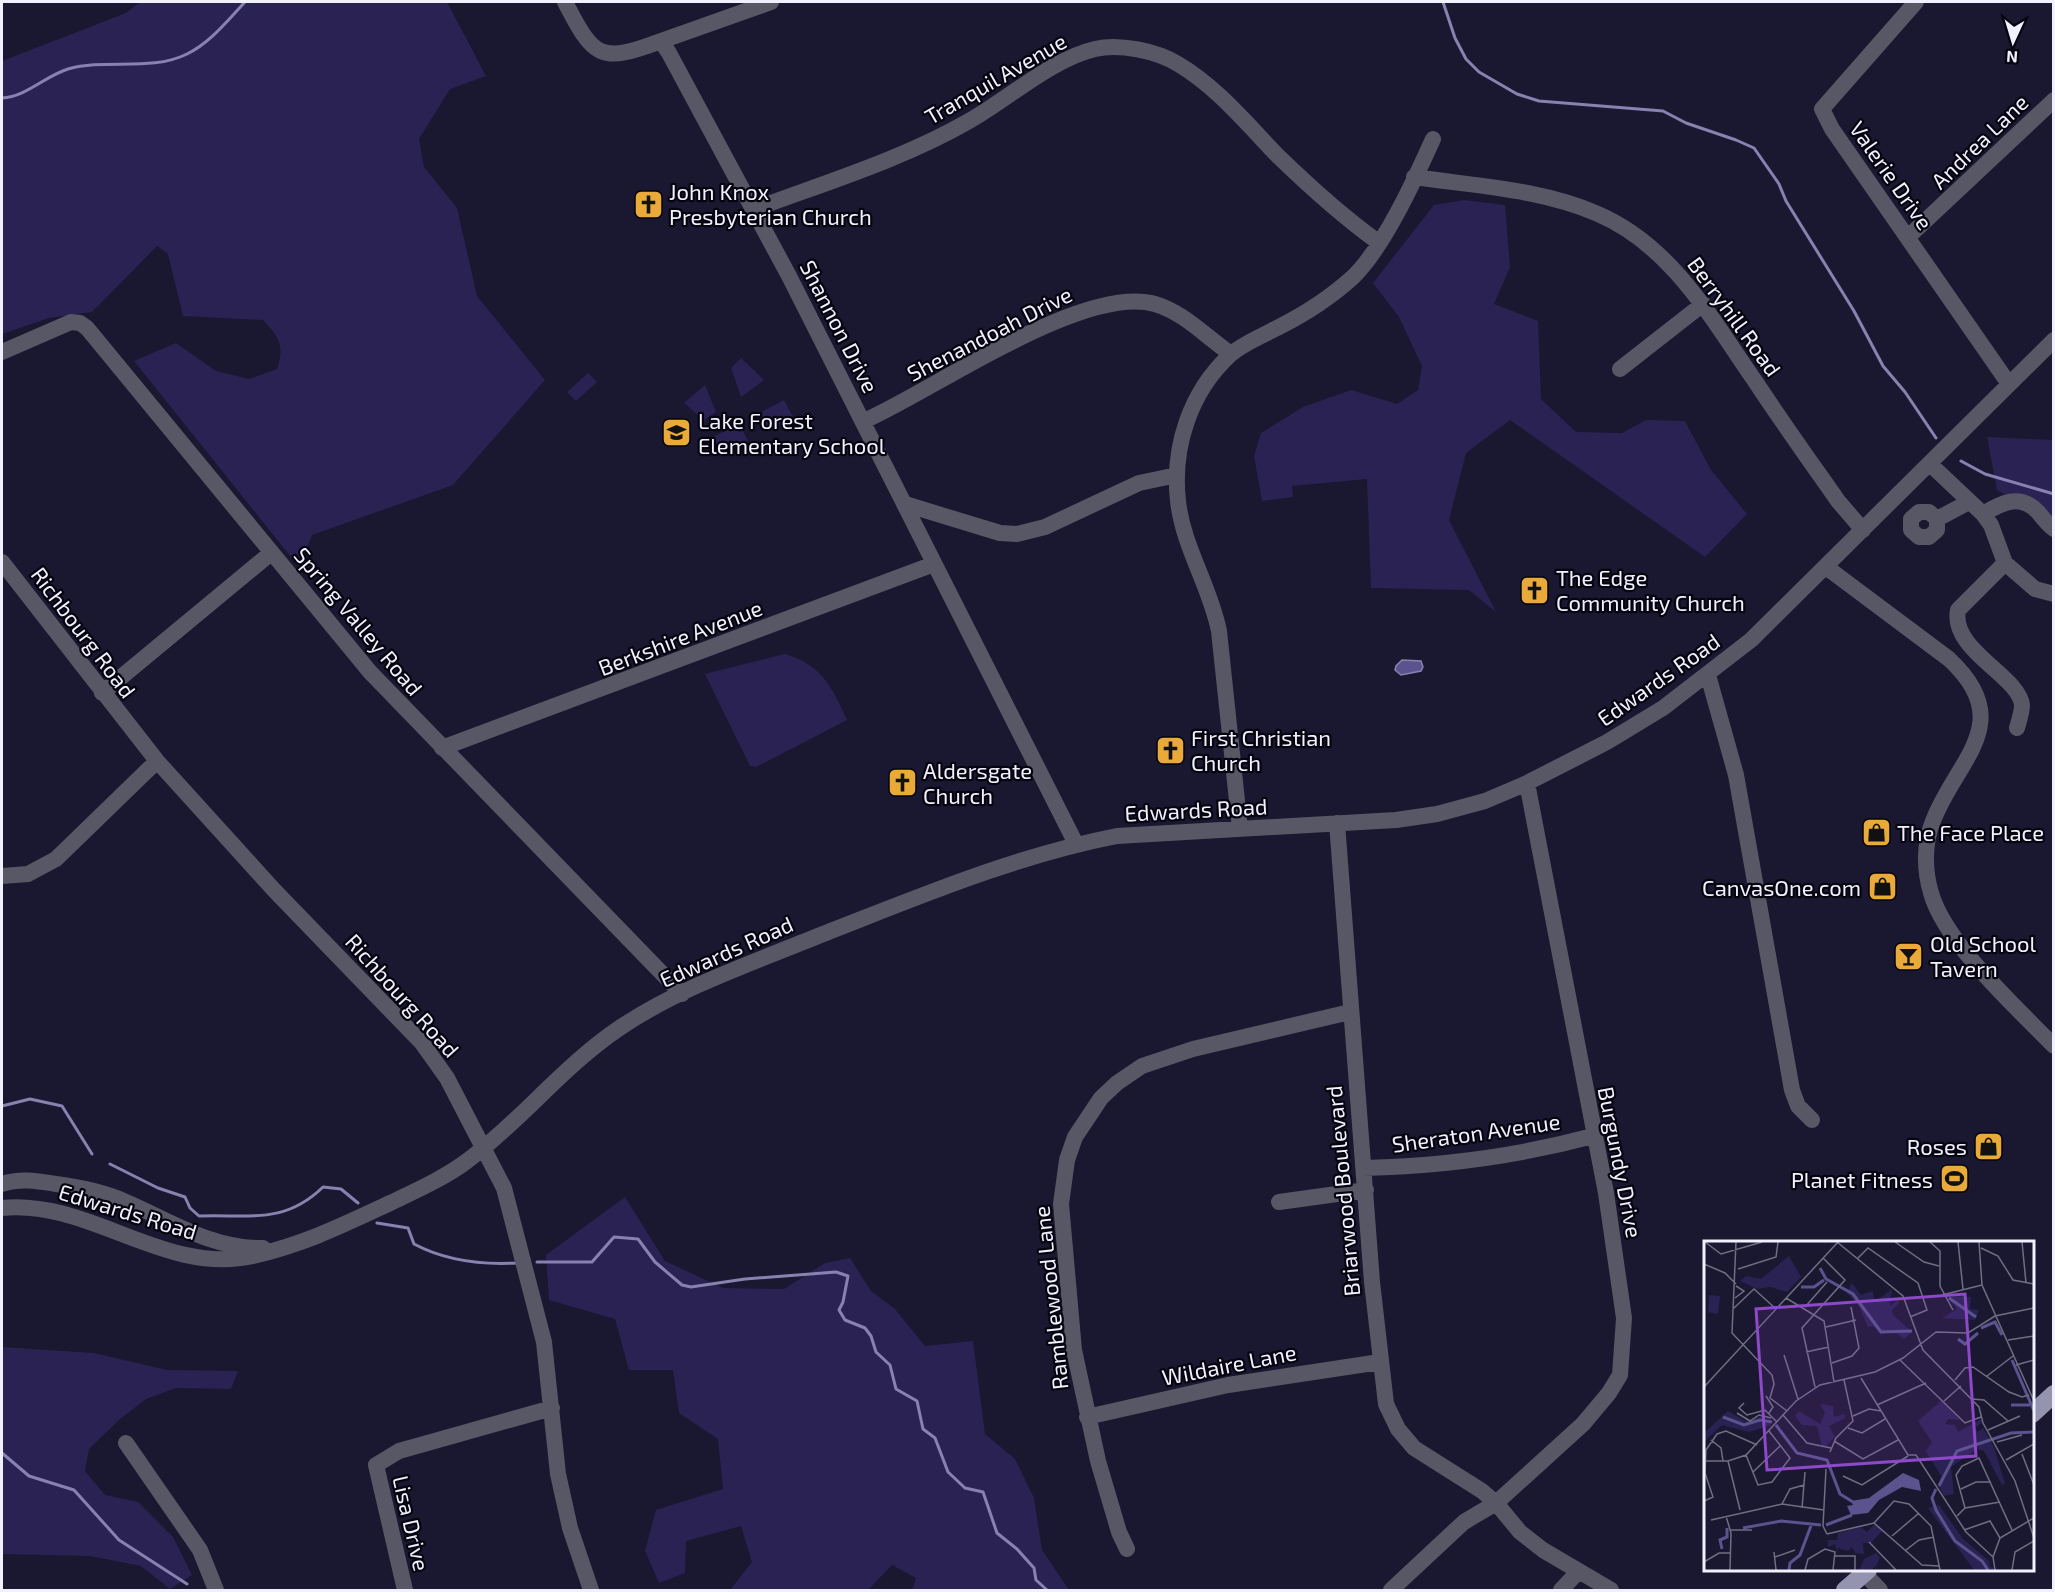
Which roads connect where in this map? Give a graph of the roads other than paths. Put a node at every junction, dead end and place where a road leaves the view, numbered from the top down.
1 (565, 2) edge
2 (771, 2) edge
3 (1916, 2) edge
4 (661, 42) junction
5 (2054, 100) edge
6 (1433, 139) dead end
7 (1414, 177) junction
8 (755, 209) junction
9 (1908, 237) junction
10 (1378, 242) junction
11 (1703, 304) junction
12 (2054, 340) edge
13 (2, 352) edge
14 (1231, 354) junction
15 (1620, 369) dead end
16 (2009, 384) junction
17 (864, 421) junction
18 (1930, 464) junction
19 (1177, 475) junction
20 (1969, 502) junction
21 (905, 504) junction
22 (1983, 514) junction
23 (1937, 519) dead end
24 (2054, 529) edge
25 (1863, 530) junction
26 (272, 553) junction
27 (2, 562) edge
28 (2004, 562) junction
29 (934, 564) junction
30 (1826, 567) junction
31 (2054, 594) edge
32 (1708, 675) junction
33 (102, 693) junction
34 (2017, 728) dead end
35 (442, 748) junction
36 (157, 761) junction
37 (1527, 783) junction
38 (1337, 823) junction
39 (1240, 829) junction
40 (1076, 844) junction
41 (2, 876) edge
42 (682, 994) junction
43 (1350, 1012) junction
44 (2054, 1046) edge
45 (1812, 1120) dead end
46 (1593, 1136) junction
47 (484, 1146) junction
48 (1364, 1168) junction
49 (2, 1184) edge
50 (1366, 1190) junction
51 (1279, 1202) dead end
52 (2, 1208) edge
53 (276, 1248) junction
54 (1380, 1362) junction
55 (2054, 1394) edge
56 (552, 1408) junction
57 (2034, 1412) edge
58 (1087, 1417) junction
59 (126, 1443) dead end
60 (1496, 1503) junction
61 (1127, 1549) dead end
62 (1866, 1571) edge
63 (1577, 1573) junction
64 (216, 1590) edge
65 (405, 1590) edge
66 (591, 1590) edge
67 (1391, 1590) edge
68 (1561, 1590) edge
69 (1611, 1590) edge
70 (1845, 1590) edge
71 (1880, 1590) edge

1 - 4 street
2 - 4 street
3 - 9 street, Valerie Drive
4 - 8 street, Shannon Drive
5 - 9 street, Andrea Lane
6 - 7 street
7 - 10 street
7 - 11 street, Berryhill Road
8 - 10 street, Tranquil Avenue
8 - 17 street, Shannon Drive
9 - 16 street, Valerie Drive
10 - 14 street
11 - 15 street
11 - 25 street, Berryhill Road
12 - 16 street, Edwards Road
13 - 26 street, Spring Valley Road
14 - 17 street, Shenandoah Drive
14 - 19 street
16 - 18 street, Edwards Road
17 - 21 street, Shannon Drive
18 - 20 street
18 - 25 street, Edwards Road
19 - 21 street
19 - 39 street
20 - 22 street
20 - 23 street
21 - 29 street, Shannon Drive
22 - 24 street
22 - 28 street
25 - 30 street, Edwards Road
26 - 33 street
26 - 35 street, Spring Valley Road
27 - 33 street, Richbourg Road
28 - 31 street
28 - 34 street
29 - 35 street, Berkshire Avenue
29 - 40 street, Shannon Drive
30 - 32 street, Edwards Road
30 - 44 street
32 - 37 street, Edwards Road
32 - 45 street
33 - 36 street, Richbourg Road
35 - 42 street, Spring Valley Road
36 - 41 street
36 - 47 street, Richbourg Road
37 - 38 street, Edwards Road
37 - 46 street, Burgundy Drive
38 - 39 street, Edwards Road
38 - 43 street, Briarwood Boulevard
39 - 40 street, Edwards Road
40 - 42 street, Edwards Road
42 - 47 street, Edwards Road
43 - 48 street, Briarwood Boulevard
43 - 58 street, Ramblewood Lane
46 - 48 street, Sheraton Avenue
46 - 60 street, Burgundy Drive
47 - 53 street, Edwards Road
47 - 56 street, Richbourg Road
48 - 50 street, Briarwood Boulevard
49 - 53 street, Edwards Road
50 - 51 street
50 - 54 street, Briarwood Boulevard
52 - 53 street, Edwards Road
54 - 58 street, Wildaire Lane
54 - 60 street, Briarwood Boulevard
55 - 57 main road
56 - 65 street, Lisa Drive
56 - 66 street, Richbourg Road
58 - 61 street, Ramblewood Lane
59 - 64 street
60 - 63 street, Briarwood Boulevard
60 - 67 street, Burgundy Drive
62 - 70 main road
62 - 71 street
63 - 68 street
63 - 69 street, Briarwood Boulevard

